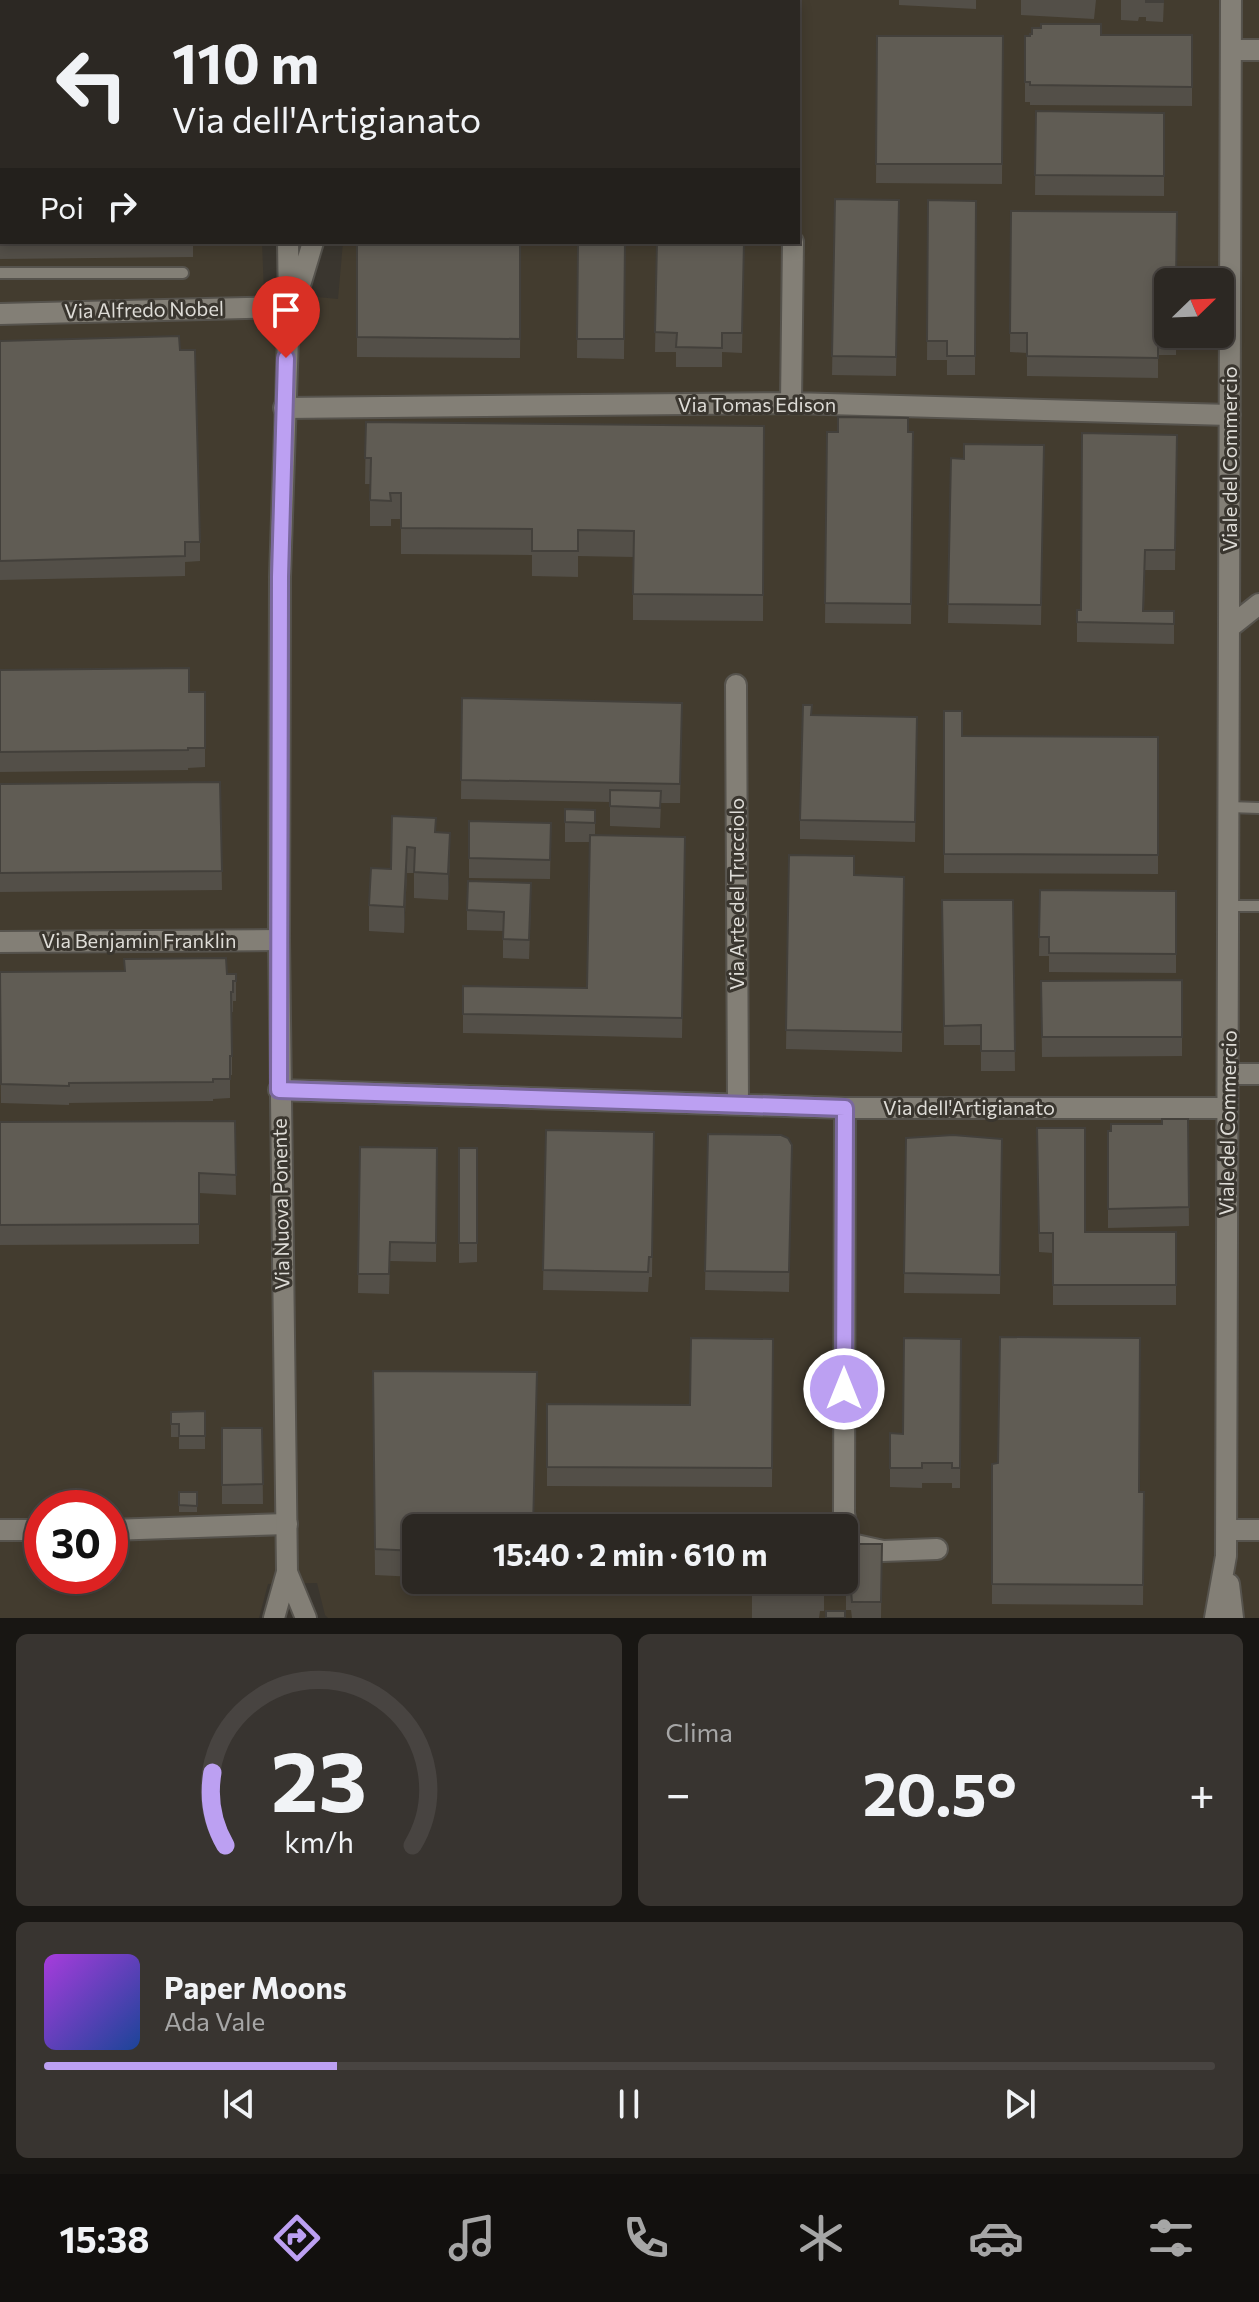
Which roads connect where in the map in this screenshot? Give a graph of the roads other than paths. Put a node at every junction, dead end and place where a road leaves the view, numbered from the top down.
1 (1231, 0) edge
2 (1232, 50) junction
3 (1259, 50) edge
4 (288, 244) edge
5 (312, 244) edge
6 (793, 244) edge
7 (0, 273) edge
8 (183, 273) dead end
9 (289, 307) junction
10 (0, 314) edge
11 (791, 403) junction
12 (284, 408) junction
13 (1230, 415) junction
14 (1259, 604) edge
15 (1230, 627) junction
16 (736, 685) dead end
17 (1229, 807) junction
18 (1259, 808) edge
19 (1229, 906) junction
20 (1259, 906) edge
21 (279, 940) junction
22 (0, 942) edge
23 (1229, 1074) junction
24 (1259, 1074) edge
25 (279, 1090) junction
26 (738, 1103) junction
27 (845, 1108) junction
28 (1227, 1108) junction
29 (844, 1514) edge
30 (287, 1524) junction
31 (128, 1529) edge
32 (0, 1530) edge
33 (24, 1530) edge
34 (1226, 1530) junction
35 (1259, 1530) edge
36 (858, 1546) edge
37 (937, 1549) dead end
38 (1226, 1556) junction
39 (287, 1572) junction
40 (274, 1618) edge
41 (306, 1618) edge
42 (1215, 1618) edge
43 (1233, 1618) edge

1 - 2 street, Viale del Commercio
2 - 3 street
2 - 13 street, Viale del Commercio
4 - 9 street, Via Nuova Ponente
5 - 9 street, Via Nuova Ponente
6 - 11 street
7 - 8 lane
9 - 10 street, Via Alfredo Nobel
9 - 12 street, Via Nuova Ponente
11 - 12 street, Via Tomas Edison
11 - 13 street, Via Tomas Edison
12 - 21 street, Via Nuova Ponente
13 - 15 street, Viale del Commercio
14 - 15 street
15 - 17 street, Viale del Commercio
16 - 26 street, Via Arte del Trucciolo
17 - 18 lane
17 - 19 street, Viale del Commercio
19 - 20 lane
19 - 23 street, Viale del Commercio
21 - 22 street, Via Benjamin Franklin
21 - 25 street, Via Nuova Ponente
23 - 24 street
23 - 28 street, Viale del Commercio
25 - 26 street, Via dell'Artigianato
25 - 30 street, Via Nuova Ponente
26 - 27 street, Via dell'Artigianato
27 - 28 street, Via dell'Artigianato
27 - 29 street
28 - 34 street, Viale del Commercio
30 - 31 street
30 - 39 street, Via Nuova Ponente
32 - 33 street
34 - 35 street
34 - 38 street, Viale del Commercio
36 - 37 street
38 - 42 street, Viale del Commercio
38 - 43 street
39 - 40 street, Via Nuova Ponente
39 - 41 street, Via Nuova Ponente

